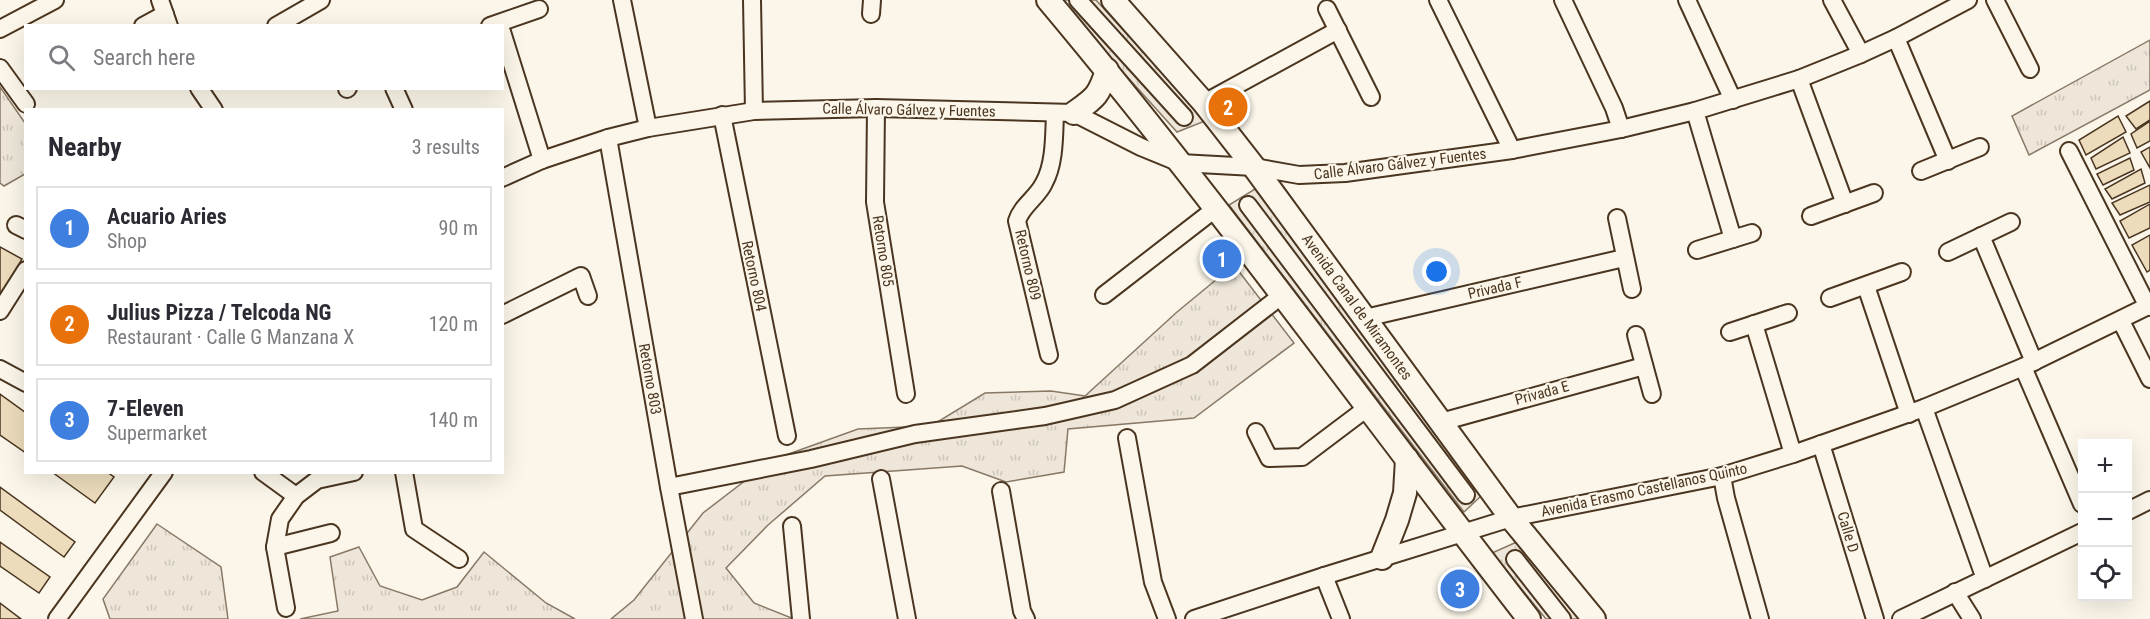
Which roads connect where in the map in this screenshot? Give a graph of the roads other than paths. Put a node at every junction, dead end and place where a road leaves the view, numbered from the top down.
1 (55, 0) edge
2 (321, 0) edge
3 (622, 0) edge
4 (752, 0) edge
5 (1048, 0) edge
6 (1078, 0) edge
7 (1113, 0) edge
8 (1438, 0) edge
9 (1563, 0) edge
10 (1687, 0) edge
11 (1832, 0) edge
12 (1968, 0) edge
13 (1995, 0) edge
14 (32, 5) edge
15 (301, 5) edge
16 (539, 9) dead end
17 (1327, 9) dead end
18 (165, 13) edge
19 (146, 24) edge
20 (278, 24) edge
21 (503, 24) edge
22 (0, 29) edge
23 (1338, 30) junction
24 (1896, 38) junction
25 (504, 44) edge
26 (1860, 54) junction
27 (0, 68) edge
28 (2030, 69) dead end
29 (1107, 70) junction
30 (1799, 79) junction
31 (200, 90) edge
32 (395, 90) edge
33 (1371, 97) dead end
34 (1733, 100) junction
35 (1204, 103) junction
36 (26, 104) dead end
37 (213, 108) edge
38 (403, 108) edge
39 (876, 108) junction
40 (754, 111) junction
41 (1695, 111) junction
42 (1064, 113) junction
43 (722, 116) junction
44 (1184, 117) dead end
45 (648, 128) junction
46 (1621, 129) junction
47 (608, 138) junction
48 (1980, 147) dead end
49 (1512, 150) junction
50 (2069, 151) dead end
51 (542, 160) junction
52 (1948, 161) junction
53 (1180, 163) junction
54 (1254, 167) junction
55 (1920, 171) dead end
56 (504, 177) edge
57 (1874, 193) dead end
58 (1845, 204) junction
59 (1248, 206) dead end
60 (1215, 209) junction
61 (1811, 216) dead end
62 (1617, 218) dead end
63 (2011, 222) dead end
64 (1752, 232) dead end
65 (1981, 236) junction
66 (1733, 239) junction
67 (1697, 250) dead end
68 (1948, 252) dead end
69 (1624, 258) junction
70 (1902, 272) dead end
71 (24, 273) edge
72 (1866, 286) junction
73 (1632, 288) dead end
74 (1104, 295) dead end
75 (588, 296) dead end
76 (1281, 296) junction
77 (1830, 297) dead end
78 (2149, 306) edge
79 (0, 311) edge
80 (1788, 313) dead end
81 (504, 314) edge
82 (1365, 318) junction
83 (2121, 321) junction
84 (1754, 324) junction
85 (1730, 332) dead end
86 (1636, 335) dead end
87 (1049, 355) dead end
88 (2029, 365) junction
89 (1644, 366) junction
90 (0, 369) edge
91 (2150, 379) edge
92 (24, 382) edge
93 (906, 394) dead end
94 (1652, 394) dead end
95 (1366, 408) junction
96 (1916, 411) junction
97 (1441, 422) junction
98 (1256, 432) dead end
99 (787, 435) dead end
100 (1127, 438) dead end
101 (1821, 444) junction
102 (1793, 454) junction
103 (1407, 459) junction
104 (163, 474) edge
105 (266, 474) edge
106 (345, 474) edge
107 (404, 474) edge
108 (1722, 477) junction
109 (881, 479) dead end
110 (669, 487) junction
111 (1001, 491) dead end
112 (2078, 494) edge
113 (1466, 495) dead end
114 (296, 496) junction
115 (2150, 500) edge
116 (2132, 509) edge
117 (1511, 518) junction
118 (792, 526) dead end
119 (331, 533) dead end
120 (1462, 533) junction
121 (2078, 534) edge
122 (275, 547) junction
123 (1382, 558) junction
124 (459, 559) dead end
125 (1515, 559) dead end
126 (1324, 576) junction
127 (1985, 579) junction
128 (1955, 592) junction
129 (286, 608) dead end
130 (1205, 617) edge
131 (57, 619) edge
132 (694, 619) edge
133 (801, 619) edge
134 (907, 619) edge
135 (1026, 619) edge
136 (1167, 619) edge
137 (1341, 619) edge
138 (1529, 619) edge
139 (1562, 619) edge
140 (1594, 619) edge
141 (1760, 619) edge
142 (1875, 619) edge
143 (1901, 619) edge
144 (1972, 619) edge

1 - 14 street
2 - 15 street
3 - 45 street
4 - 40 street
5 - 29 main road
6 - 44 street
7 - 35 main road, Avenida Canal de Miramontes
8 - 49 street
9 - 46 street
10 - 34 street
11 - 26 street
12 - 24 street, Calle Álvaro Gálvez y Fuentes
13 - 28 street
14 - 22 street
15 - 20 street
16 - 21 street
17 - 23 street
18 - 19 street
23 - 33 street
23 - 35 street
24 - 26 street, Calle Álvaro Gálvez y Fuentes
24 - 52 street
25 - 51 street
26 - 30 street, Calle Álvaro Gálvez y Fuentes
27 - 36 street
29 - 42 main road
29 - 53 main road
30 - 34 street, Calle Álvaro Gálvez y Fuentes
30 - 58 street
31 - 37 street
32 - 38 street
34 - 41 street, Calle Álvaro Gálvez y Fuentes
35 - 54 main road, Avenida Canal de Miramontes
39 - 40 street, Calle Álvaro Gálvez y Fuentes
39 - 42 street, Calle Álvaro Gálvez y Fuentes
39 - 93 street, Retorno 805
40 - 43 street, Calle Álvaro Gálvez y Fuentes
41 - 46 street, Calle Álvaro Gálvez y Fuentes
41 - 66 street
42 - 53 street, Calle Álvaro Gálvez y Fuentes
42 - 87 street, Retorno 809
43 - 45 street, Calle Álvaro Gálvez y Fuentes
43 - 99 street, Retorno 804
45 - 47 street, Calle Álvaro Gálvez y Fuentes
46 - 49 street, Calle Álvaro Gálvez y Fuentes
47 - 51 street, Calle Álvaro Gálvez y Fuentes
47 - 110 street, Retorno 803
48 - 52 street
49 - 54 street, Calle Álvaro Gálvez y Fuentes
50 - 78 street
51 - 56 street, Calle Álvaro Gálvez y Fuentes
52 - 55 street
53 - 54 street, Calle Álvaro Gálvez y Fuentes
53 - 60 main road
54 - 82 main road, Avenida Canal de Miramontes
57 - 58 street
58 - 61 street
59 - 113 street
60 - 74 street
60 - 76 main road
62 - 69 street
63 - 65 street
64 - 66 street
65 - 68 street
65 - 88 street
66 - 67 street
69 - 73 street
69 - 82 street, Privada F
70 - 72 street
71 - 79 street
72 - 77 street
72 - 96 street
75 - 81 street
76 - 95 main road
76 - 110 street
78 - 83 street, Avenida Erasmo Castellanos Quinto
80 - 84 street
82 - 97 main road, Avenida Canal de Miramontes
83 - 88 street, Avenida Erasmo Castellanos Quinto
83 - 91 street
84 - 85 street
84 - 102 street
86 - 89 street
88 - 96 street, Avenida Erasmo Castellanos Quinto
88 - 112 street
89 - 94 street
89 - 97 street, Privada E
90 - 92 street
95 - 98 street
95 - 103 main road
96 - 101 street, Avenida Erasmo Castellanos Quinto
96 - 127 street
97 - 117 main road, Avenida Canal de Miramontes
100 - 136 street
101 - 102 street, Avenida Erasmo Castellanos Quinto
101 - 142 street, Calle D
102 - 108 street, Avenida Erasmo Castellanos Quinto
103 - 120 main road
103 - 123 main road
104 - 131 street
105 - 114 street
106 - 114 street
107 - 124 street
108 - 117 street, Avenida Erasmo Castellanos Quinto
108 - 141 street
109 - 134 street
110 - 132 street, Retorno 803
111 - 135 street
114 - 122 street
115 - 116 street
117 - 120 street, Avenida Erasmo Castellanos Quinto
117 - 140 main road, Avenida Canal de Miramontes
118 - 133 street
119 - 122 street
120 - 123 street, Avenida Erasmo Castellanos Quinto
120 - 138 main road
121 - 127 street
122 - 129 street
123 - 126 street, Avenida Erasmo Castellanos Quinto
125 - 139 street
126 - 130 street, Avenida Erasmo Castellanos Quinto
126 - 137 street
127 - 128 street
128 - 143 street
128 - 144 street

